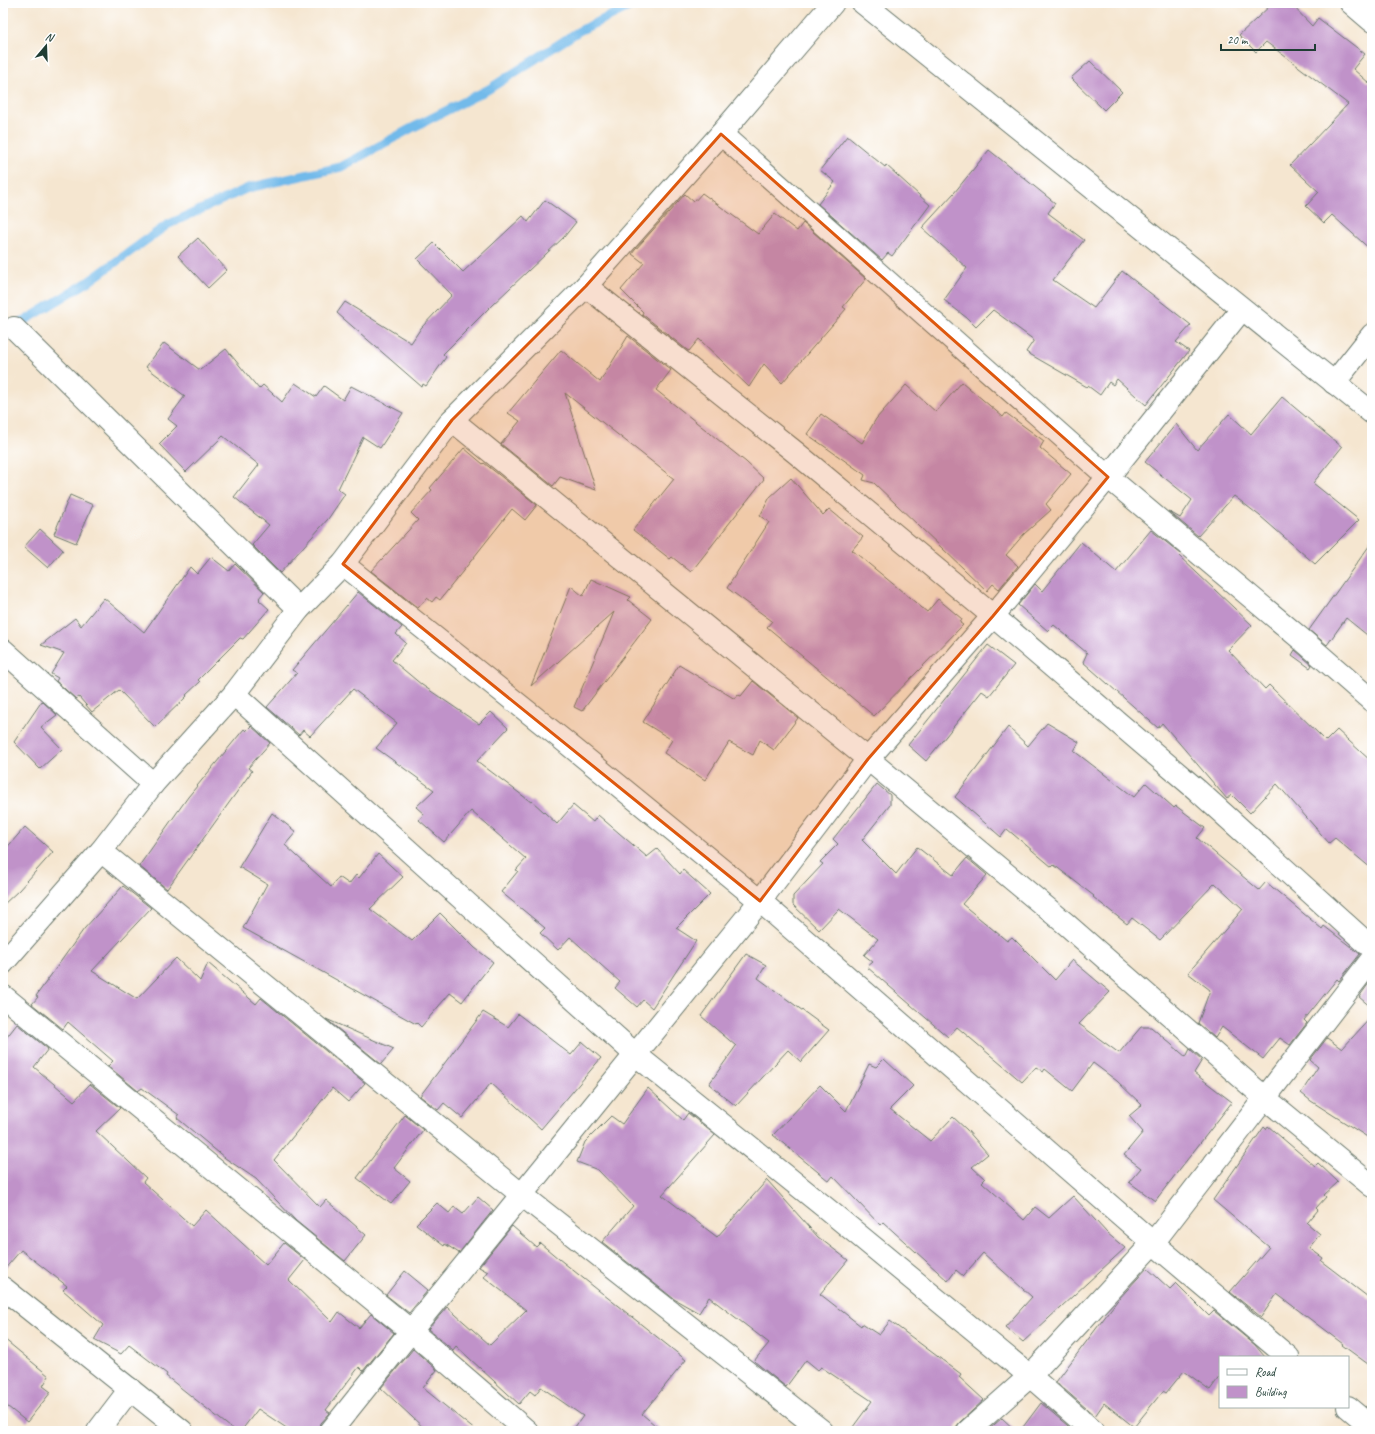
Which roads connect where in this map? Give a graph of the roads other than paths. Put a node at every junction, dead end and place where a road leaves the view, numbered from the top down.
1 (833, 3) edge
2 (863, 3) edge
3 (1351, 3) edge
4 (1372, 21) edge
5 (721, 134) junction
6 (586, 286) junction
7 (1242, 309) junction
8 (14, 328) dead end
9 (1372, 334) edge
10 (1334, 383) junction
11 (1372, 414) edge
12 (452, 420) junction
13 (1108, 477) junction
14 (343, 564) junction
15 (299, 609) junction
16 (993, 616) junction
17 (3, 650) edge
18 (234, 694) junction
19 (1372, 702) edge
20 (868, 759) junction
21 (153, 784) junction
22 (101, 850) junction
23 (760, 901) junction
24 (1372, 948) edge
25 (1372, 959) edge
26 (3, 963) edge
27 (3, 996) edge
28 (636, 1055) junction
29 (1265, 1098) junction
30 (1372, 1186) edge
31 (522, 1195) junction
32 (1153, 1243) junction
33 (3, 1288) edge
34 (411, 1331) junction
35 (1287, 1356) edge
36 (1030, 1376) junction
37 (130, 1389) junction
38 (1349, 1408) edge
39 (1372, 1427) edge
40 (98, 1431) edge
41 (182, 1431) edge
42 (331, 1431) edge
43 (527, 1431) edge
44 (822, 1431) edge
45 (968, 1431) edge
46 (1093, 1431) edge

1 - 5 street
2 - 7 street
3 - 4 street
5 - 6 street
5 - 13 street
6 - 12 street
6 - 16 street
7 - 10 street
7 - 13 street
8 - 15 street
9 - 10 street
10 - 11 street
12 - 14 street
12 - 20 street
13 - 16 street
13 - 19 street
14 - 15 street
14 - 23 street
15 - 18 street
16 - 20 street
16 - 24 street
17 - 21 street
18 - 21 street
18 - 28 street
20 - 23 street
20 - 29 street
21 - 22 street
22 - 26 street
22 - 31 street
23 - 28 street
23 - 32 street
25 - 29 street
27 - 34 street
28 - 31 street
28 - 36 street
29 - 30 street
29 - 32 street
31 - 34 street
31 - 44 street
32 - 35 street
32 - 36 street
33 - 37 street
34 - 42 street
34 - 43 street
36 - 45 street
36 - 46 street
37 - 40 street
37 - 41 street
38 - 39 street

